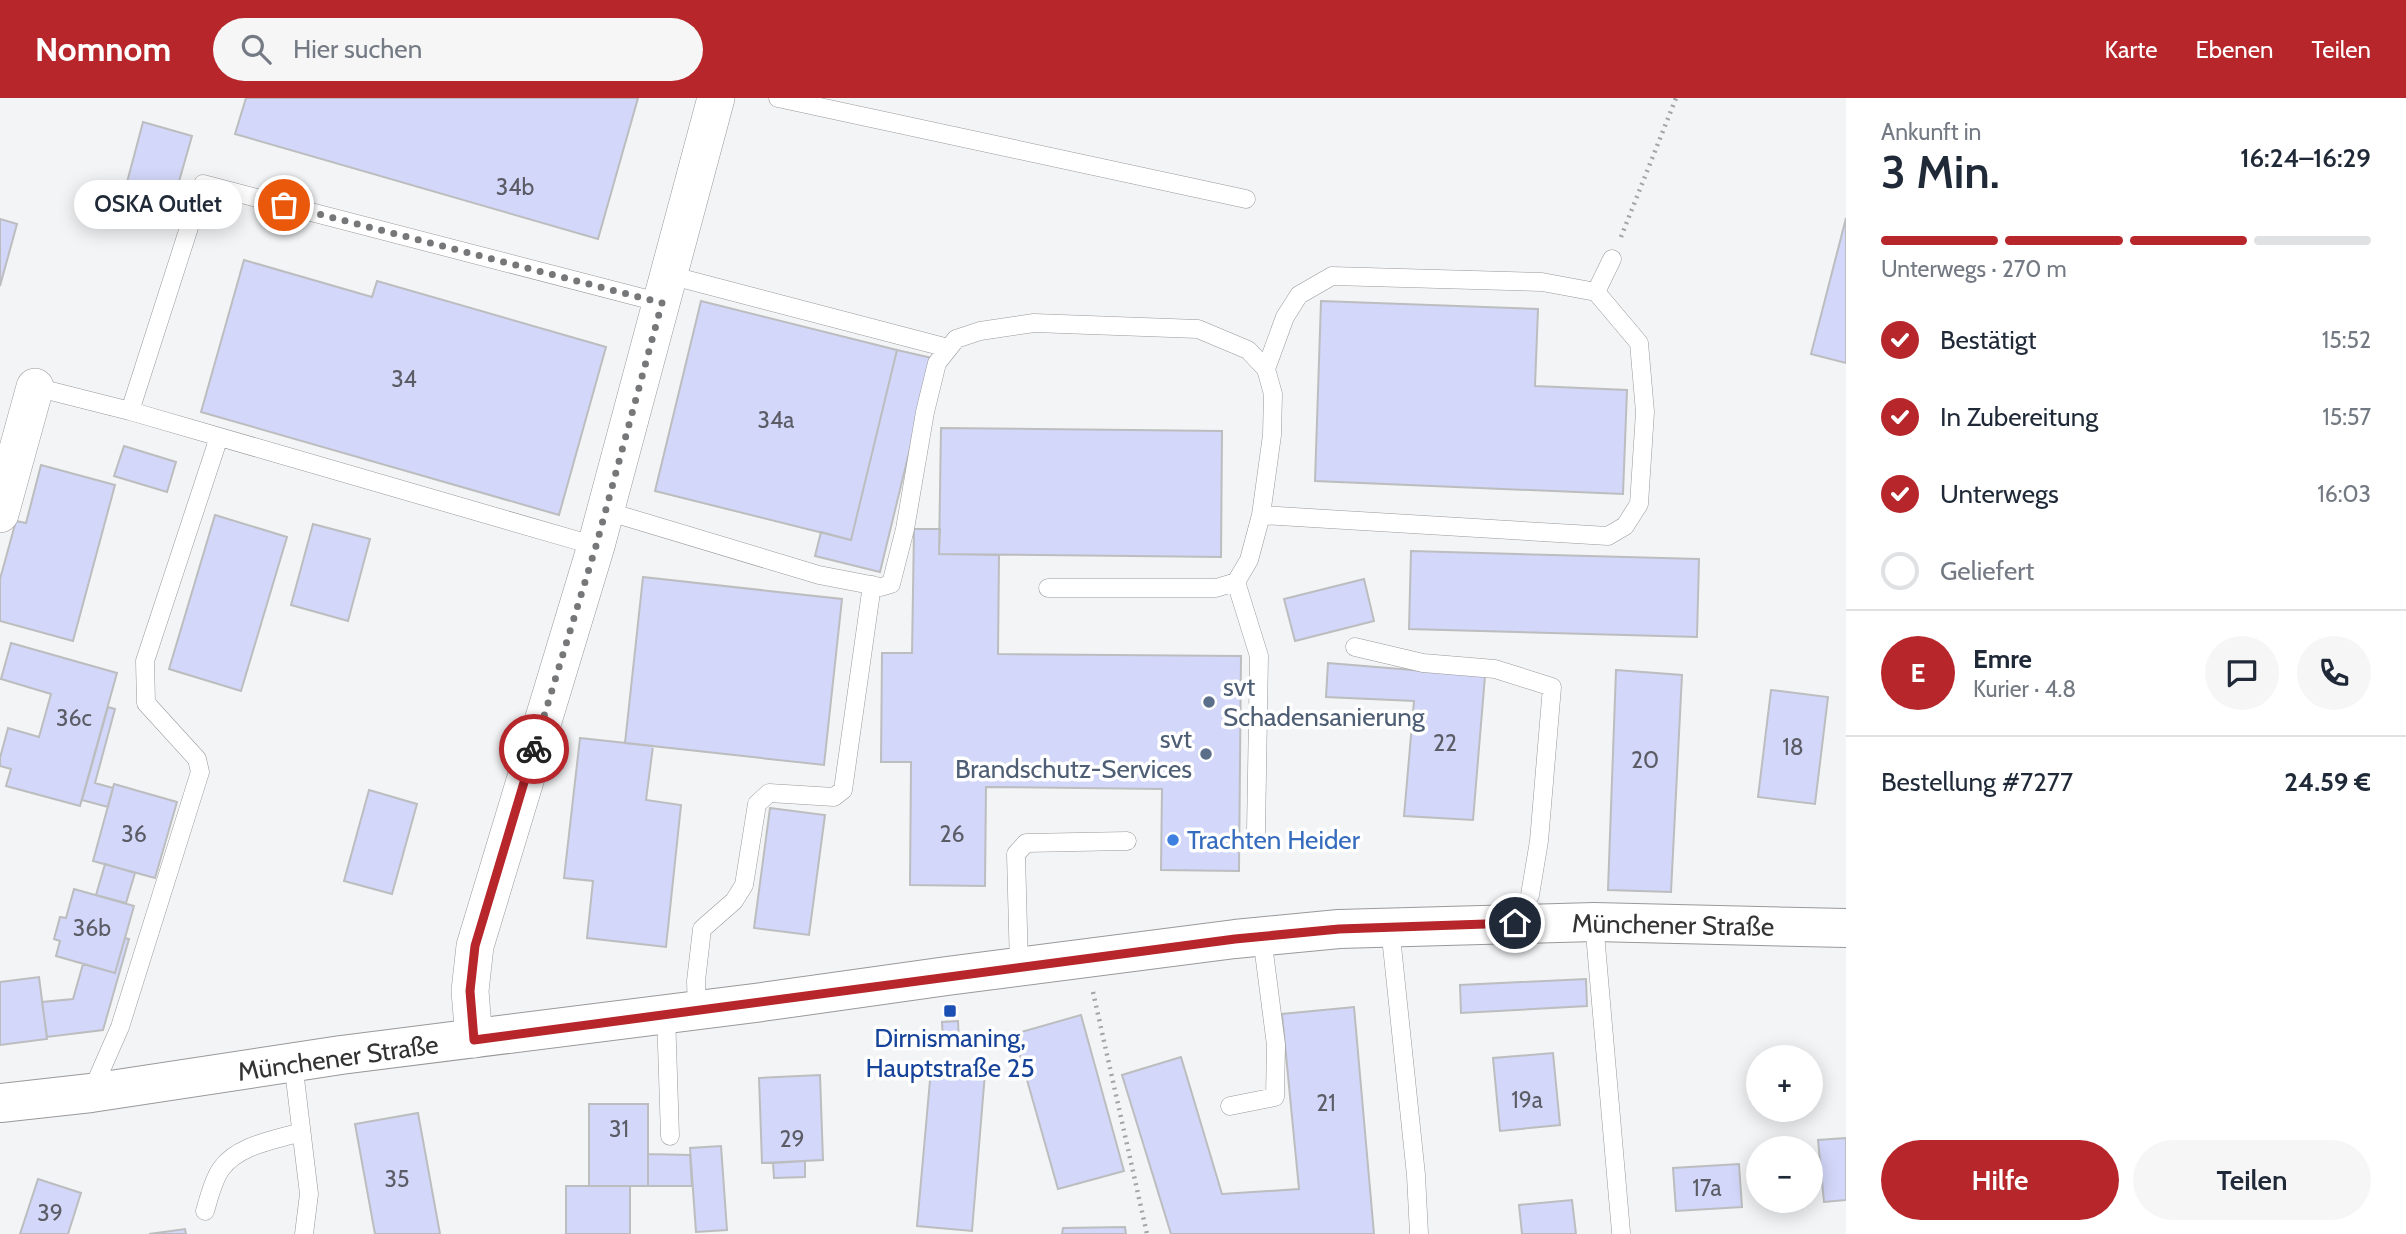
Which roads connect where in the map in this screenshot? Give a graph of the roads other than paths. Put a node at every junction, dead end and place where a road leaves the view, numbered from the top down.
1 (716, 98) edge
2 (778, 98) edge
3 (1247, 200) dead end
4 (1612, 260) road end
5 (665, 289) junction
6 (1596, 292) junction
7 (948, 348) junction
8 (1266, 369) junction
9 (35, 387) joint
10 (130, 411) junction
11 (219, 437) junction
12 (606, 511) junction
13 (0, 514) edge
14 (1261, 515) junction
15 (596, 546) junction
16 (1236, 582) junction
17 (872, 585) junction
18 (1048, 588) dead end
19 (1355, 647) dead end
20 (1256, 832) dead end
21 (1127, 841) dead end
22 (1594, 922) junction
23 (1515, 923) junction
24 (1390, 927) junction
25 (1846, 928) edge
26 (1262, 937) junction
27 (1019, 967) junction
28 (682, 1012) junction
29 (474, 1040) junction
30 (293, 1062) junction
31 (91, 1093) junction
32 (0, 1103) edge
33 (1230, 1106) dead end
34 (301, 1132) junction
35 (670, 1136) dead end
36 (205, 1211) dead end
37 (1621, 1232) dead end
38 (304, 1234) edge
39 (1419, 1234) edge

1 - 5 street
2 - 3 lane
4 - 6 lane
5 - 7 lane
5 - 10 lane
5 - 12 street
6 - 8 lane
6 - 14 lane
7 - 8 lane
7 - 17 lane
8 - 14 lane
9 - 10 lane
9 - 13 street
10 - 11 lane
11 - 15 lane
11 - 31 lane
12 - 15 street
12 - 17 lane
14 - 16 lane
15 - 29 street
16 - 18 lane
16 - 20 lane
17 - 28 lane
19 - 23 lane
21 - 27 lane
22 - 23 main road, Münchener Straße
22 - 25 main road, Münchener Straße
22 - 37 lane
23 - 24 main road, Münchener Straße
24 - 26 main road, Münchener Straße
24 - 39 lane
26 - 27 main road, Münchener Straße
26 - 33 lane
27 - 28 main road, Münchener Straße
28 - 29 main road, Münchener Straße
28 - 35 lane
29 - 30 main road, Münchener Straße
30 - 31 main road, Münchener Straße
30 - 34 lane
31 - 32 main road, Münchener Straße
34 - 36 lane
34 - 38 lane

